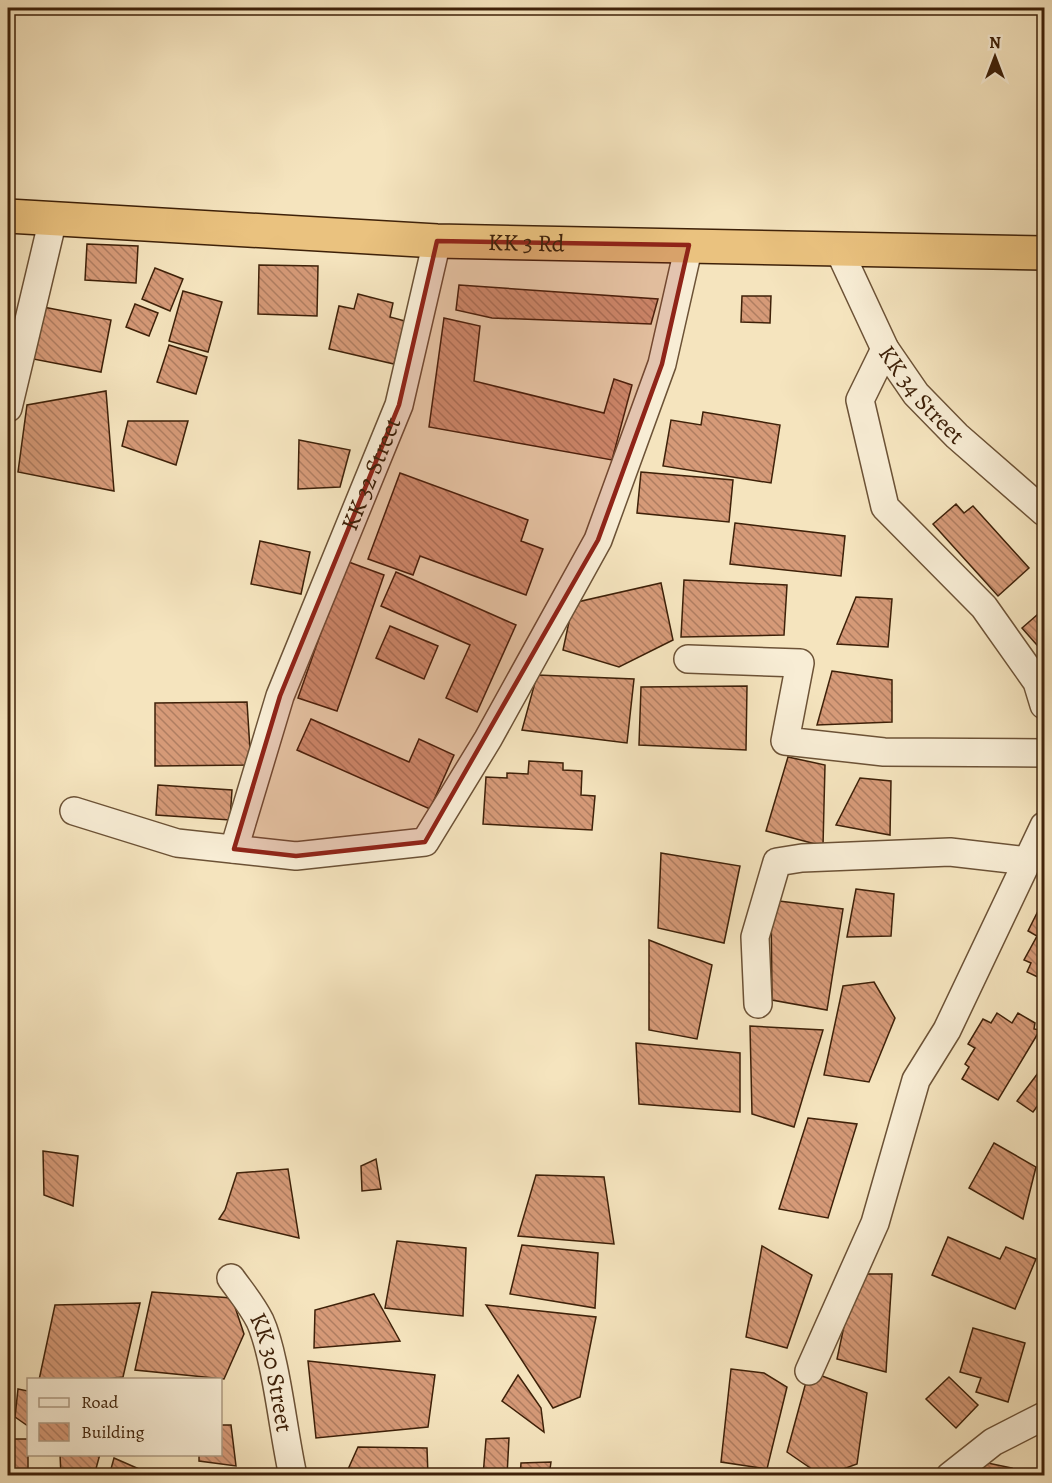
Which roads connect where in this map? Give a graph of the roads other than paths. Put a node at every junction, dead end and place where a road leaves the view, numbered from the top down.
1 (8, 216) edge
2 (53, 219) junction
3 (437, 242) junction
4 (688, 245) junction
5 (838, 248) junction
6 (1044, 253) edge
7 (885, 349) junction
8 (8, 408) edge
9 (1044, 512) edge
10 (688, 659) dead end
11 (1044, 705) edge
12 (1044, 753) edge
13 (74, 811) dead end
14 (1044, 826) edge
15 (234, 849) junction
16 (1028, 861) junction
17 (758, 1004) dead end
18 (231, 1278) dead end
19 (809, 1371) dead end
20 (1044, 1416) edge
21 (293, 1476) edge
22 (950, 1476) edge

1 - 2 highway, KK 3 Rd
2 - 3 highway, KK 3 Rd
2 - 8 street
3 - 4 highway, KK 3 Rd
3 - 15 street, KK 32 Street
4 - 5 highway, KK 3 Rd
4 - 15 street
5 - 6 highway, KK 3 Rd
5 - 7 street, KK 34 Street
7 - 9 street, KK 34 Street
7 - 11 street
10 - 12 street
13 - 15 street
14 - 16 street
16 - 17 street
16 - 19 street
18 - 21 street, KK 30 Street
20 - 22 street

